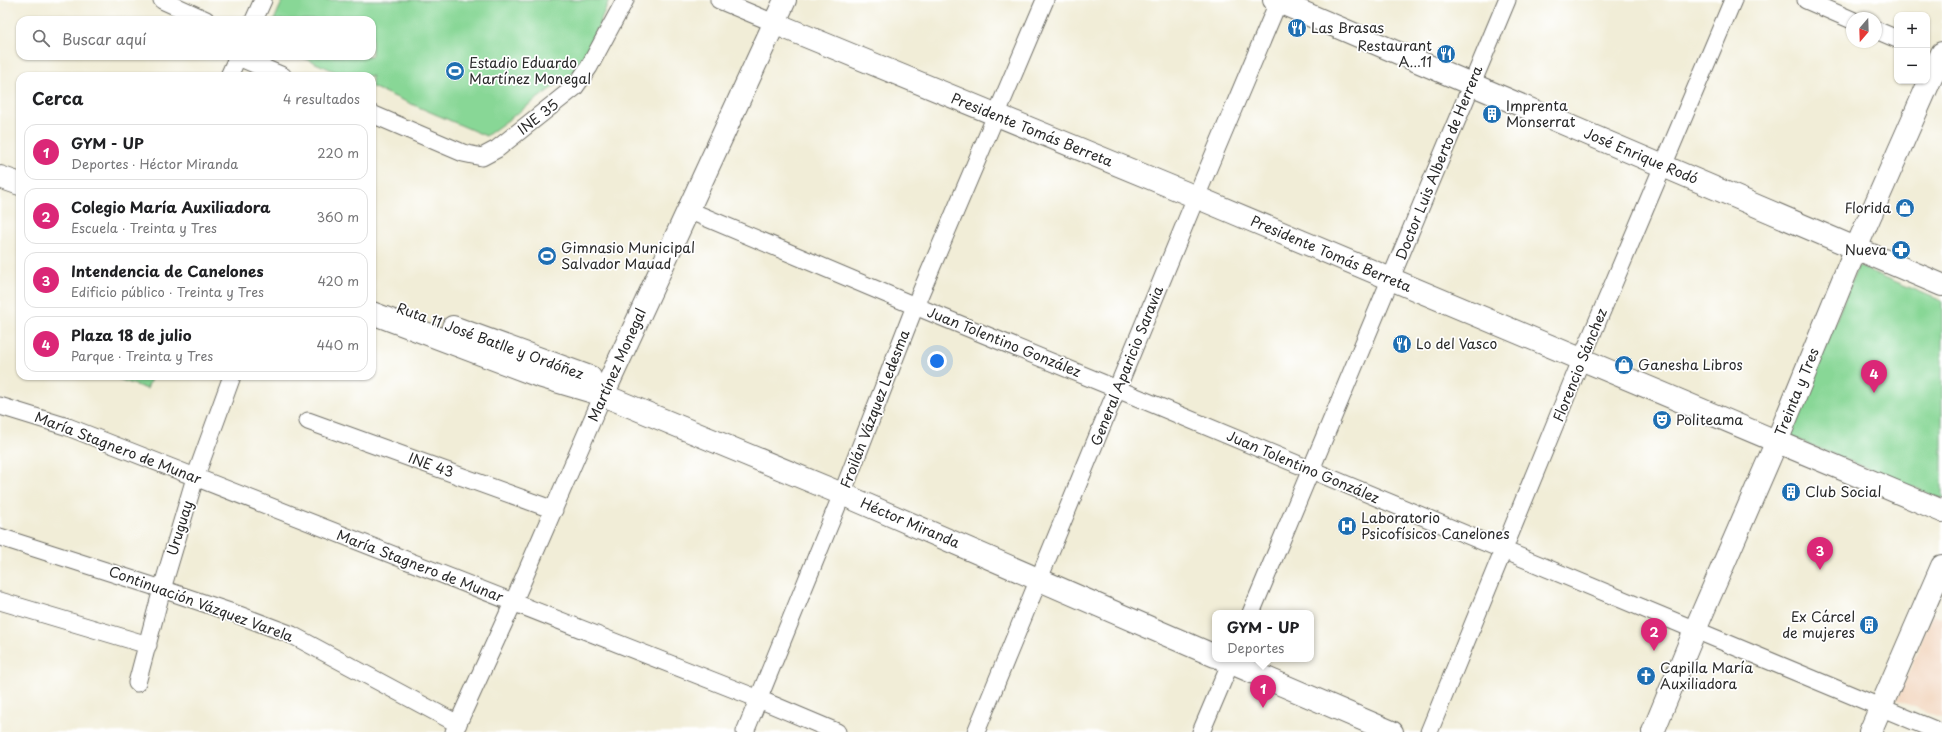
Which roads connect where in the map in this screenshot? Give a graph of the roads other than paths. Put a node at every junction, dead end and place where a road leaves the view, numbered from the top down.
1 (162, 0) edge
2 (263, 0) edge
3 (625, 0) edge
4 (718, 0) edge
5 (785, 0) edge
6 (1045, 0) edge
7 (1507, 0) edge
8 (1733, 0) edge
9 (1806, 0) edge
10 (1277, 1) edge
11 (197, 16) edge
12 (256, 16) edge
13 (1846, 17) edge
14 (774, 23) junction
15 (1882, 33) edge
16 (1894, 39) edge
17 (1938, 56) edge
18 (236, 60) edge
19 (247, 60) edge
20 (231, 72) edge
21 (274, 72) edge
22 (1471, 85) junction
23 (376, 116) edge
24 (997, 116) junction
25 (0, 161) edge
26 (1664, 165) junction
27 (16, 167) edge
28 (0, 177) edge
29 (16, 183) edge
30 (1196, 197) junction
31 (688, 210) junction
32 (1856, 248) junction
33 (1391, 279) junction
34 (1942, 285) edge
35 (376, 300) edge
36 (915, 306) junction
37 (376, 314) edge
38 (1582, 358) junction
39 (231, 380) edge
40 (1117, 389) junction
41 (605, 390) junction
42 (0, 406) edge
43 (308, 421) dead end
44 (1777, 441) junction
45 (1312, 470) junction
46 (195, 478) junction
47 (842, 494) junction
48 (554, 510) junction
49 (1942, 511) edge
50 (0, 538) edge
51 (1504, 551) junction
52 (1942, 566) edge
53 (1040, 579) junction
54 (162, 589) junction
55 (0, 601) edge
56 (513, 603) junction
57 (1252, 610) edge
58 (1695, 630) junction
59 (148, 645) junction
60 (1212, 653) edge
61 (1224, 662) edge
62 (1232, 662) edge
63 (137, 683) dead end
64 (759, 699) junction
65 (1881, 707) junction
66 (456, 728) edge
67 (745, 732) edge
68 (837, 732) edge
69 (976, 732) edge
70 (1201, 732) edge
71 (1392, 732) edge
72 (1429, 732) edge
73 (1653, 732) edge
74 (1870, 732) edge
75 (1940, 732) edge

1 - 11 street
2 - 12 street
3 - 23 street, INE 35
4 - 14 street, Presidente Tomás Berreta
5 - 14 main road, Martínez Monegal
6 - 24 street, Froilán Vázquez Ledesma
7 - 22 street, Doctor Luis Alberto de Herrera
8 - 26 street, Florencio Sánchez
9 - 13 street
10 - 22 main road, José Enrique Rodó
10 - 30 street, General Aparicio Saravia
14 - 24 main road, Presidente Tomás Berreta
14 - 31 main road, Martínez Monegal
15 - 16 street
17 - 32 main road, Treinta y Tres
18 - 20 street
19 - 21 street
22 - 26 main road, José Enrique Rodó
22 - 33 street, Doctor Luis Alberto de Herrera
24 - 30 main road, Presidente Tomás Berreta
24 - 36 street, Froilán Vázquez Ledesma
25 - 27 main road
26 - 32 main road, José Enrique Rodó
26 - 38 street, Florencio Sánchez
28 - 29 main road
30 - 33 main road, Presidente Tomás Berreta
30 - 40 street, General Aparicio Saravia
31 - 36 street, Juan Tolentino González
31 - 41 main road, Martínez Monegal
32 - 34 main road, José Enrique Rodó
32 - 44 main road, Treinta y Tres
33 - 38 main road, Presidente Tomás Berreta
33 - 45 street, Doctor Luis Alberto de Herrera
35 - 41 main road, Ruta 11 José Batlle y Ordóñez
36 - 40 street, Juan Tolentino González
36 - 47 street, Froilán Vázquez Ledesma
37 - 41 main road, Ruta 11 José Batlle y Ordóñez
38 - 44 main road, Presidente Tomás Berreta
38 - 51 street, Florencio Sánchez
39 - 46 street, Uruguay
40 - 45 street, Juan Tolentino González
40 - 53 street, General Aparicio Saravia
41 - 47 main road, Héctor Miranda
41 - 48 street, Martínez Monegal
42 - 46 street, María Stagnero de Munar
43 - 48 street, INE 43
44 - 49 main road, Presidente Tomás Berreta
44 - 58 main road, Treinta y Tres
45 - 51 street, Juan Tolentino González
45 - 57 street, Doctor Luis Alberto de Herrera
46 - 54 street, Uruguay
46 - 56 street, María Stagnero de Munar
47 - 53 main road, Héctor Miranda
47 - 64 street, Froilán Vázquez Ledesma
48 - 56 street, Martínez Monegal
50 - 54 street, Continuación Vázquez Varela
51 - 58 street, Juan Tolentino González
51 - 72 street, Florencio Sánchez
52 - 65 main road
53 - 60 main road, Héctor Miranda
53 - 69 street, General Aparicio Saravia
54 - 59 street, Uruguay
54 - 66 street, Continuación Vázquez Varela
55 - 59 street
56 - 64 street, María Stagnero de Munar
56 - 66 street, Martínez Monegal
58 - 65 street, Juan Tolentino González
58 - 73 main road, Treinta y Tres
59 - 63 street, Uruguay
61 - 70 street
62 - 71 main road, Héctor Miranda
64 - 67 street, Froilán Vázquez Ledesma
64 - 68 street, María Stagnero de Munar
65 - 74 main road
65 - 75 street, Juan Tolentino González

